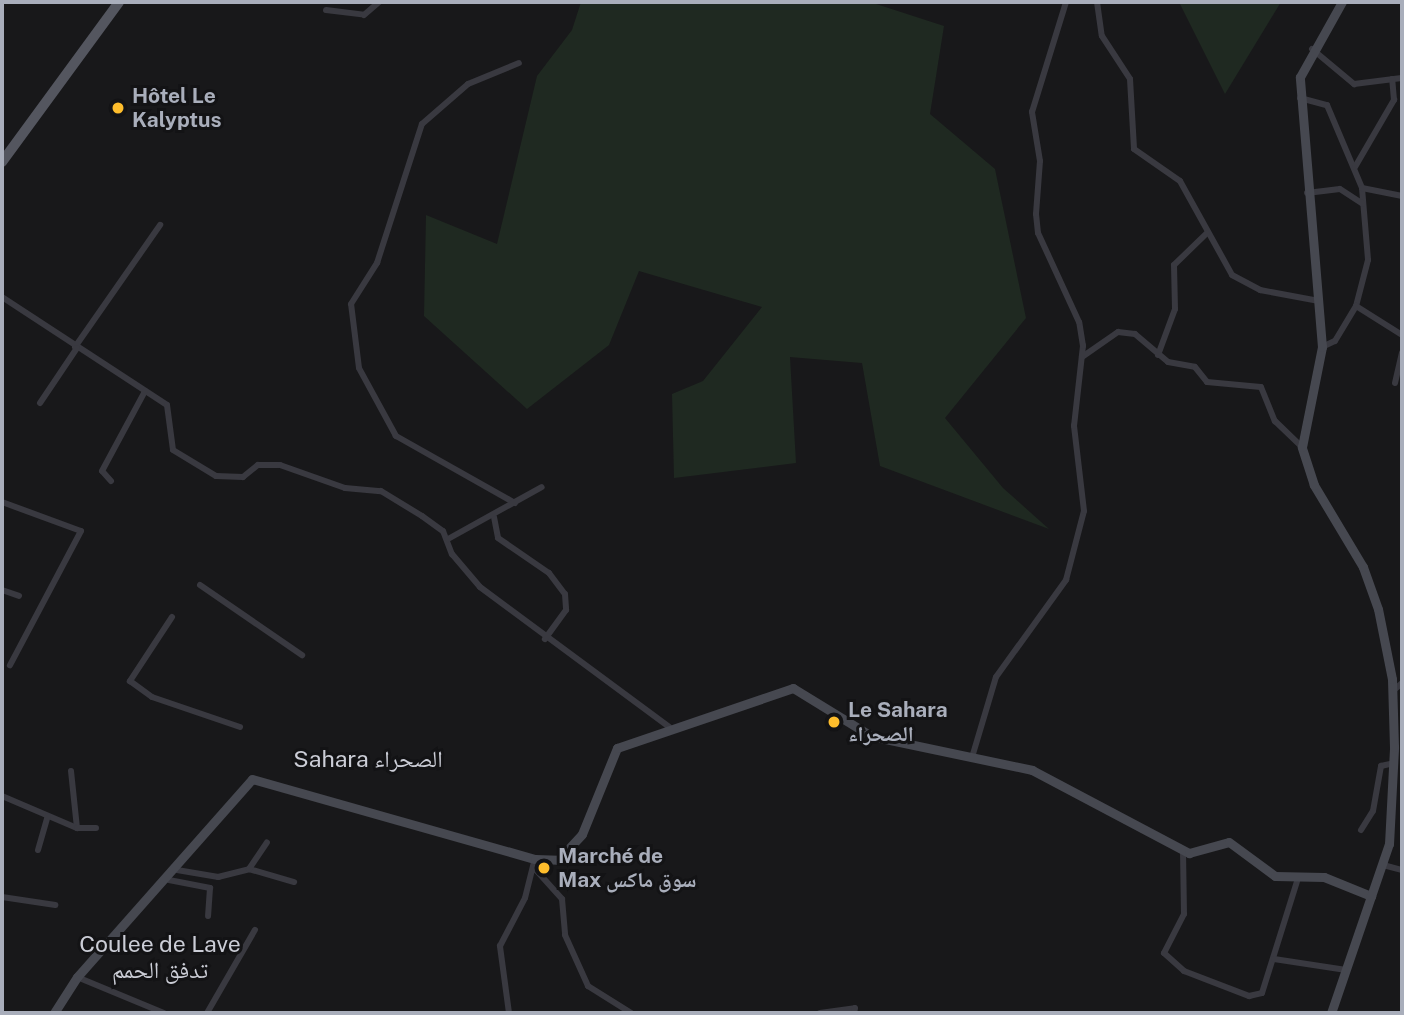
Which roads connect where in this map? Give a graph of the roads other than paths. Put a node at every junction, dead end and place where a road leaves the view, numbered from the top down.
1 (119, 2) edge
2 (379, 2) edge
3 (1066, 2) edge
4 (1097, 2) edge
5 (1342, 2) edge
6 (326, 10) dead end
7 (1312, 48) junction
8 (519, 63) dead end
9 (1402, 78) edge
10 (1392, 79) junction
11 (1300, 98) junction
12 (2, 162) edge
13 (1355, 167) junction
14 (1362, 188) junction
15 (1307, 193) junction
16 (1402, 196) edge
17 (1363, 204) junction
18 (160, 225) dead end
19 (1206, 233) junction
20 (2, 297) edge
21 (1319, 300) junction
22 (1356, 306) junction
23 (1402, 335) edge
24 (76, 348) junction
25 (1322, 348) junction
26 (1402, 353) edge
27 (1158, 355) junction
28 (1082, 357) junction
29 (1395, 383) dead end
30 (145, 391) junction
31 (40, 403) dead end
32 (1301, 447) junction
33 (111, 481) dead end
34 (542, 487) dead end
35 (2, 502) edge
36 (515, 503) junction
37 (494, 517) junction
38 (448, 539) junction
39 (200, 585) dead end
40 (2, 590) edge
41 (19, 596) dead end
42 (172, 617) dead end
43 (545, 639) junction
44 (302, 655) dead end
45 (10, 665) dead end
46 (1402, 683) edge
47 (1394, 690) junction
48 (240, 727) dead end
49 (669, 727) junction
50 (973, 754) junction
51 (1394, 763) junction
52 (71, 771) dead end
53 (2, 796) edge
54 (48, 816) junction
55 (77, 828) junction
56 (96, 828) dead end
57 (1361, 830) dead end
58 (267, 842) dead end
59 (38, 850) dead end
60 (1183, 850) junction
61 (535, 859) junction
62 (1383, 864) junction
63 (249, 869) junction
64 (177, 870) junction
65 (1402, 870) edge
66 (1298, 878) junction
67 (169, 880) junction
68 (294, 882) dead end
69 (2, 897) edge
70 (1371, 897) junction
71 (55, 905) dead end
72 (208, 916) dead end
73 (255, 930) dead end
74 (1274, 959) junction
75 (1346, 970) junction
76 (77, 977) junction
77 (54, 1013) edge
78 (164, 1013) edge
79 (207, 1013) edge
80 (509, 1013) edge
81 (631, 1013) edge
82 (820, 1013) edge
83 (854, 1013) edge
84 (1331, 1013) edge

1 - 12 main road
2 - 6 street
3 - 28 street
4 - 19 street
5 - 7 main road
7 - 10 street
7 - 11 main road
8 - 36 street
9 - 10 street
10 - 13 street
11 - 13 street
11 - 15 main road
13 - 14 street
14 - 16 street
14 - 17 street
15 - 17 street
15 - 21 main road
17 - 22 street
18 - 24 street
19 - 21 street
19 - 27 street
20 - 24 street
21 - 25 main road
22 - 23 street
22 - 25 street
24 - 30 street
24 - 31 street
25 - 32 main road
26 - 29 street
27 - 28 street
27 - 32 street
28 - 50 street
30 - 33 street
30 - 38 street
32 - 47 main road
34 - 36 street
35 - 45 street
36 - 37 street
37 - 38 street
37 - 43 street
38 - 43 street
39 - 44 street
40 - 41 street
42 - 48 street
43 - 49 street
46 - 47 street
47 - 51 main road
49 - 50 main road
49 - 61 main road
50 - 60 main road
51 - 57 street
51 - 62 main road
52 - 55 street
53 - 54 street
54 - 55 street
54 - 59 street
55 - 56 street
58 - 63 street
60 - 66 main road
60 - 74 street
61 - 64 main road
61 - 80 street
61 - 81 street
62 - 65 street
62 - 70 main road
63 - 64 street
63 - 68 street
64 - 67 main road
66 - 70 main road
66 - 74 street
67 - 72 street
67 - 76 main road
69 - 71 street
70 - 75 main road
73 - 79 street
74 - 75 street
75 - 84 main road
76 - 77 main road
76 - 78 street
82 - 83 street

